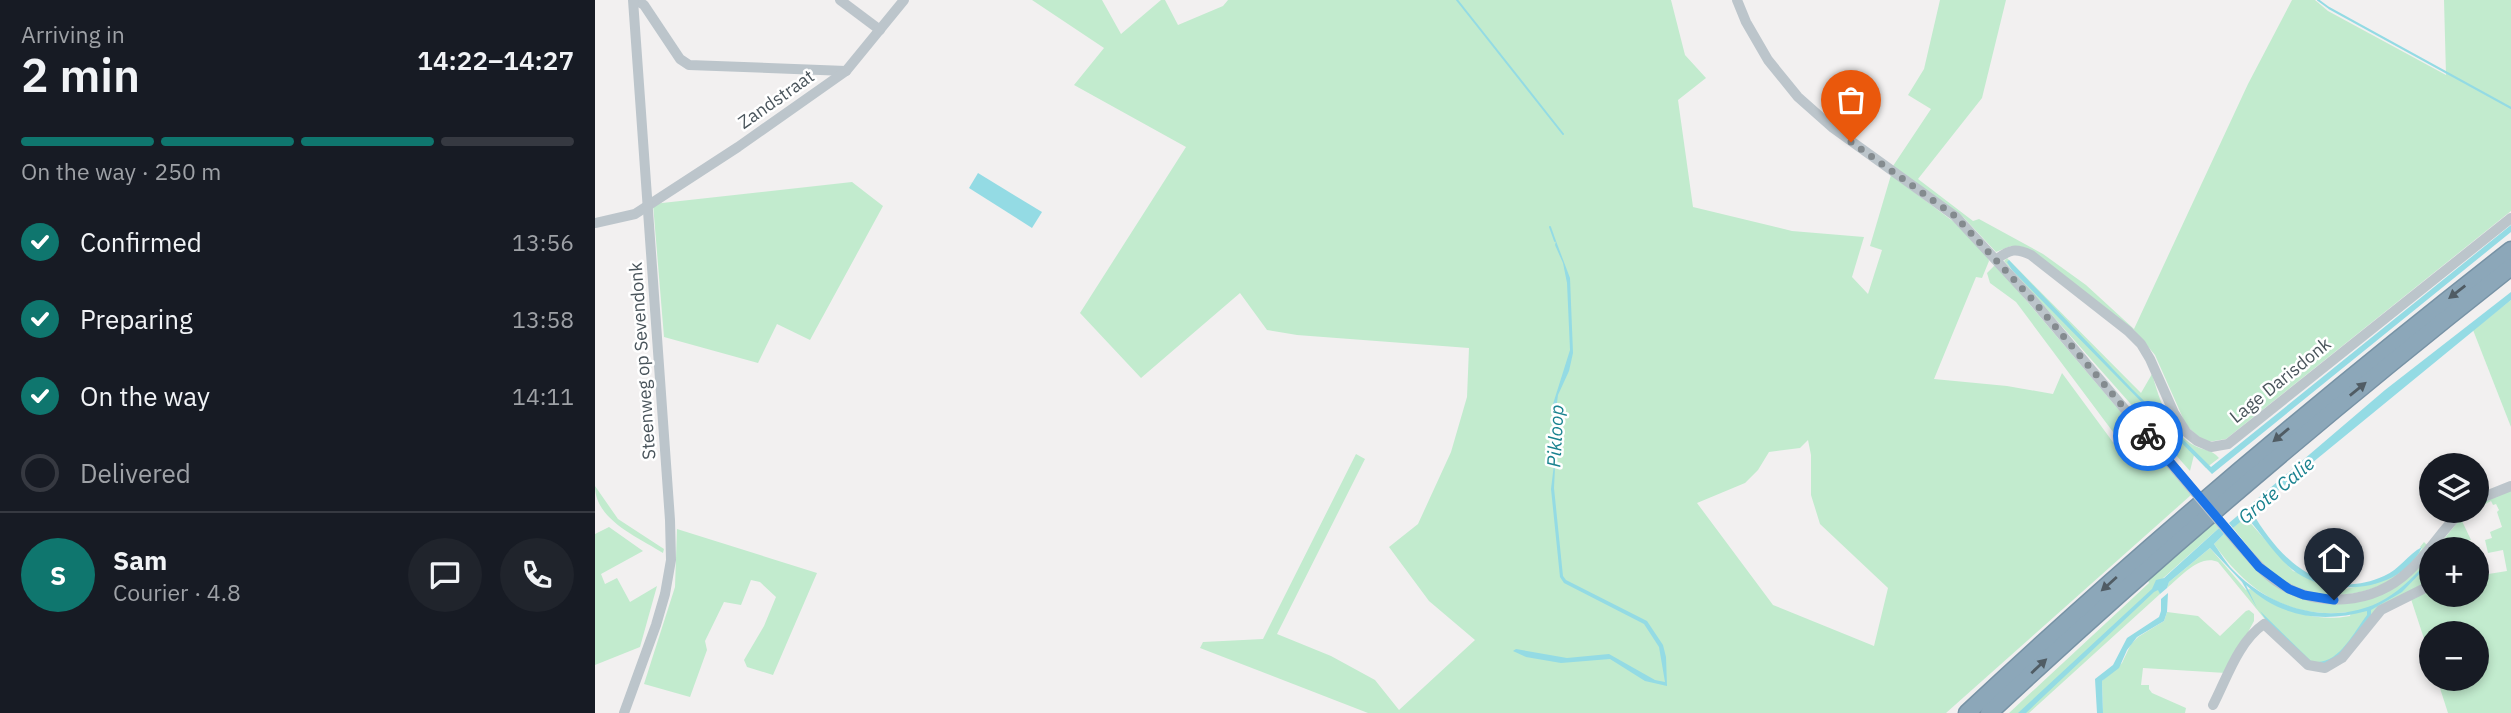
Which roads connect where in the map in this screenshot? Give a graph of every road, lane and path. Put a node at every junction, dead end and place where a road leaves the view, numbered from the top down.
1 (657, 0) edge
2 (840, 0) edge
3 (904, 0) edge
4 (1737, 0) edge
5 (638, 2) edge
6 (880, 30) junction
7 (846, 71) junction
8 (648, 204) junction
9 (2511, 218) edge
10 (595, 223) edge
11 (2511, 250) edge
12 (1997, 259) junction
13 (2511, 267) edge
14 (2511, 486) edge
15 (2489, 495) edge
16 (2452, 523) edge
17 (2441, 537) edge
18 (2419, 561) edge
19 (2419, 591) edge
20 (2213, 705) dead end
21 (624, 713) edge
22 (1967, 713) edge
23 (1989, 713) edge

1 - 5 street
2 - 6 street
3 - 6 street, Zandstraat
4 - 12 street
5 - 7 street
5 - 8 street, Steenweg op Sevendonk
6 - 7 street, Zandstraat
7 - 8 street, Zandstraat
8 - 10 street, Zandstraat
8 - 21 street, Steenweg op Sevendonk
9 - 12 street, Lage Darisdonk
11 -> 22 highway
12 - 18 street, bridge
23 -> 13 highway
14 - 15 street
16 - 17 street
19 - 20 street

